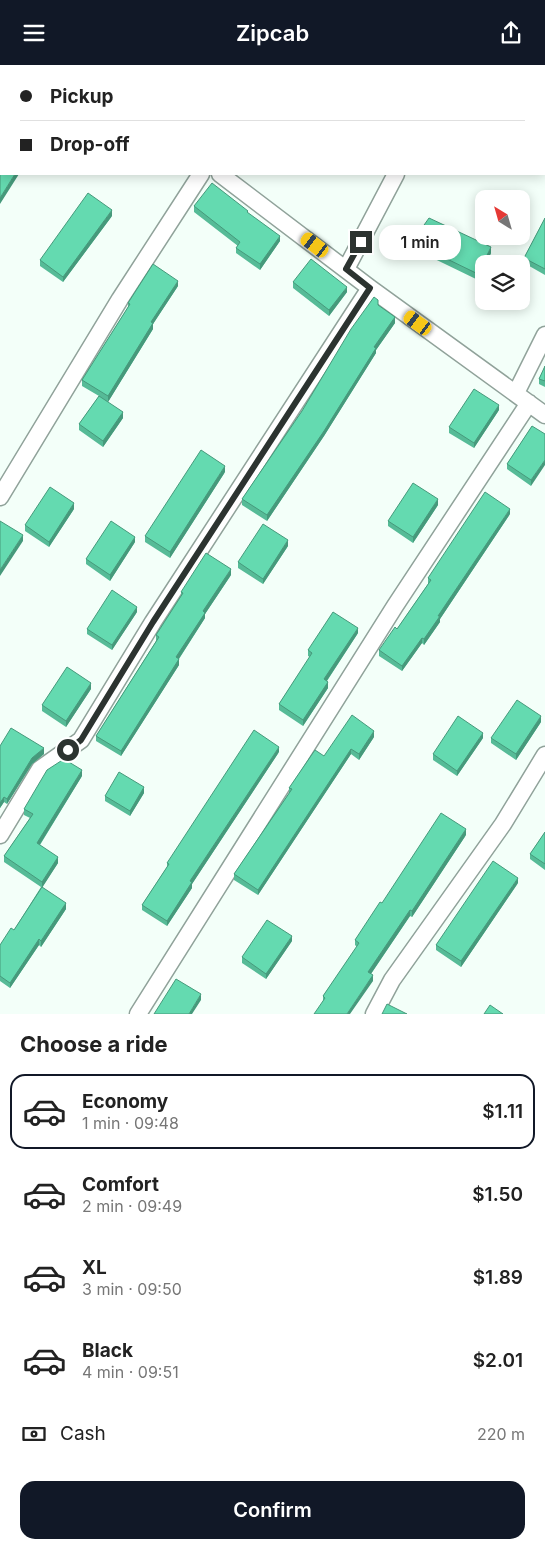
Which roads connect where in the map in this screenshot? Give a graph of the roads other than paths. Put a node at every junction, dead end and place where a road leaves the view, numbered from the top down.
1 (200, 175) edge
2 (221, 175) edge
3 (395, 175) edge
4 (346, 269) junction
5 (370, 288) junction
6 (545, 335) edge
7 (522, 398) junction
8 (545, 415) edge
9 (0, 497) edge
10 (545, 755) edge
11 (0, 835) edge
12 (138, 1014) edge
13 (374, 1014) edge

1 - 9 street
2 - 4 street
3 - 4 street
4 - 5 street
5 - 7 street
5 - 11 street
6 - 7 street
7 - 8 street
7 - 12 street
10 - 13 street

